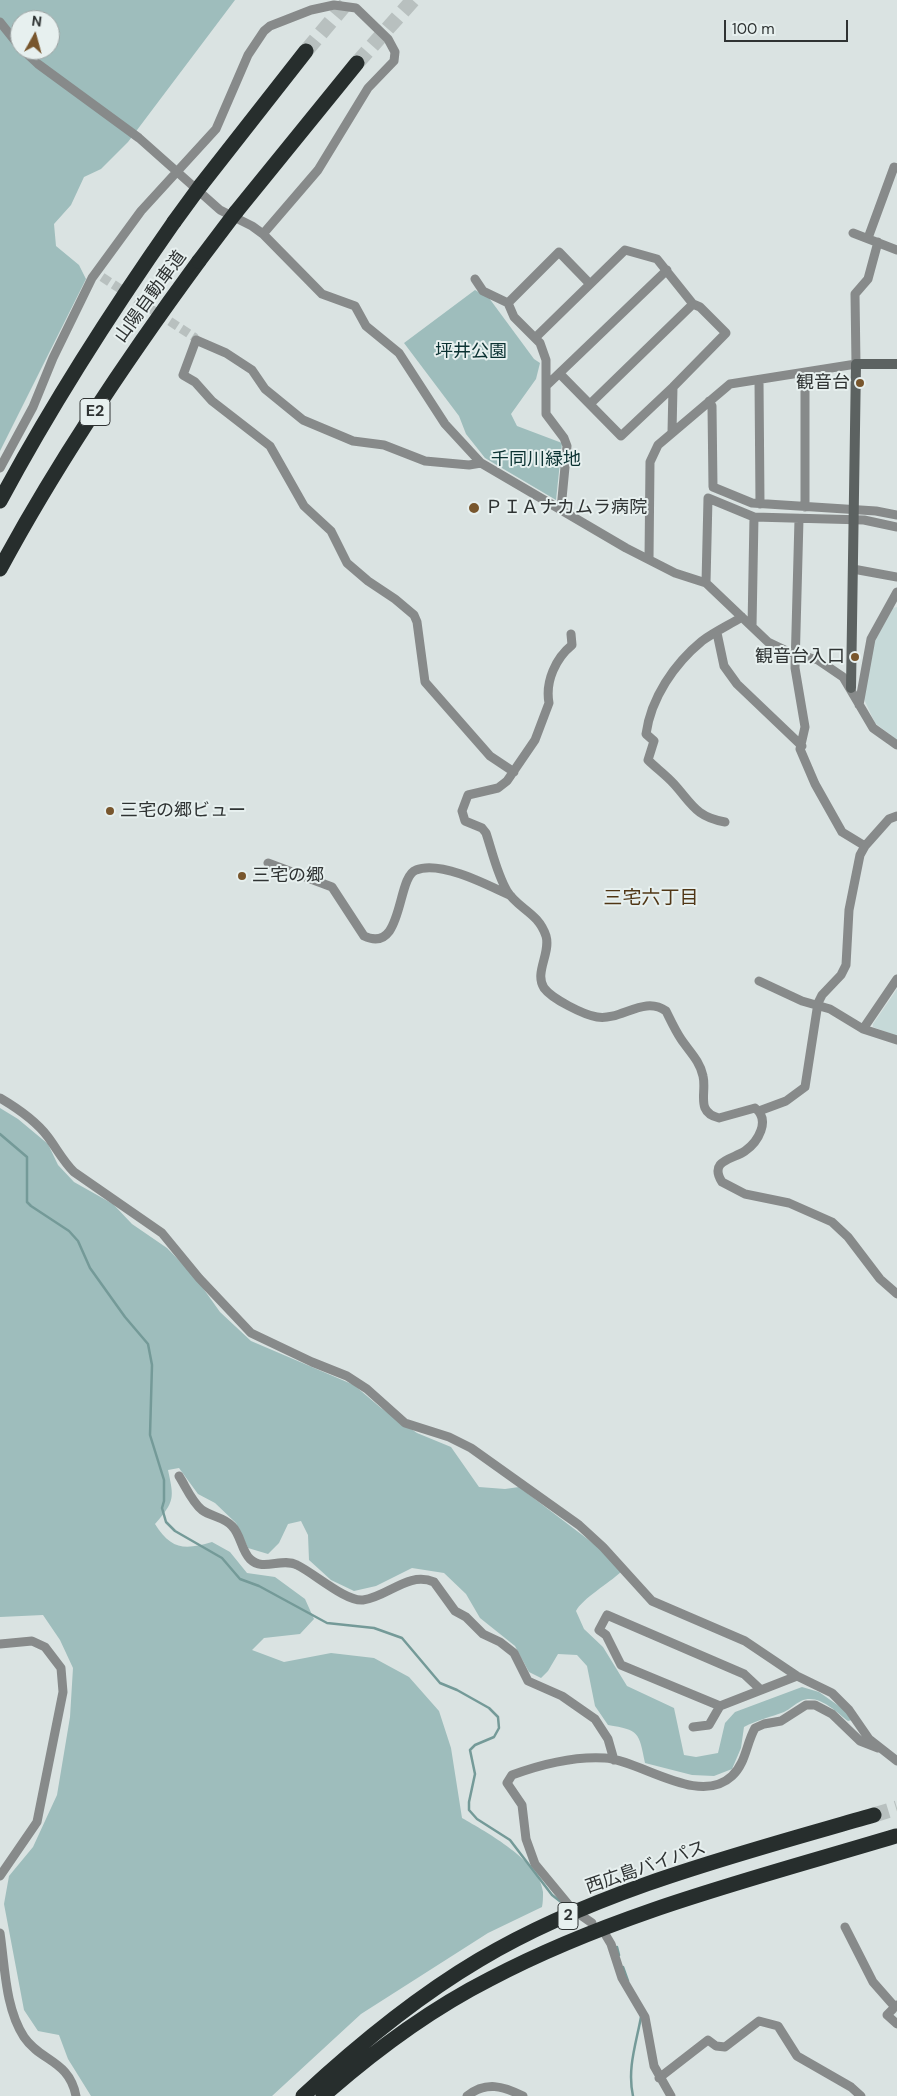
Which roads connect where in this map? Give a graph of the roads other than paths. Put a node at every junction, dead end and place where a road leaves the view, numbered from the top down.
1 (0, 22) edge
2 (10, 34) edge
3 (306, 51) tunnel mouth
4 (34, 60) edge
5 (357, 63) tunnel mouth
6 (897, 168) edge
7 (176, 174) junction
8 (853, 232) dead end
9 (262, 234) junction
10 (868, 238) junction
11 (878, 242) junction
12 (897, 250) edge
13 (666, 270) junction
14 (475, 279) dead end
15 (590, 284) junction
16 (508, 303) junction
17 (693, 304) junction
18 (536, 337) junction
19 (856, 364) junction
20 (897, 364) edge
21 (805, 373) junction
22 (560, 374) junction
23 (759, 380) junction
24 (546, 386) junction
25 (674, 387) junction
26 (710, 401) junction
27 (590, 404) junction
28 (672, 432) junction
29 (481, 463) junction
30 (0, 468) edge
31 (0, 501) edge
32 (760, 504) junction
33 (805, 507) junction
34 (561, 509) junction
35 (853, 509) junction
36 (897, 515) edge
37 (754, 517) junction
38 (799, 519) junction
39 (854, 520) junction
40 (897, 527) edge
41 (649, 559) junction
42 (0, 569) edge
43 (852, 569) junction
44 (897, 577) edge
45 (706, 582) junction
46 (897, 592) edge
47 (894, 602) edge
48 (742, 617) junction
49 (752, 627) junction
50 (717, 633) junction
51 (571, 634) dead end
52 (796, 653) junction
53 (851, 688) junction
54 (859, 705) junction
55 (897, 745) edge
56 (802, 746) junction
57 (514, 772) junction
58 (897, 816) edge
59 (725, 822) dead end
60 (865, 846) junction
61 (268, 863) dead end
62 (511, 896) junction
63 (897, 979) edge
64 (759, 981) dead end
65 (817, 1006) junction
66 (863, 1029) junction
67 (897, 1040) edge
68 (0, 1098) edge
69 (759, 1111) junction
70 (897, 1294) edge
71 (179, 1476) dead end
72 (0, 1644) edge
73 (797, 1676) junction
74 (760, 1689) junction
75 (720, 1706) junction
76 (693, 1727) dead end
77 (880, 1749) junction
78 (614, 1760) junction
79 (897, 1761) edge
80 (874, 1815) tunnel mouth
81 (896, 1836) edge
82 (0, 1876) edge
83 (568, 1904) dead end
84 (582, 1916) dead end
85 (592, 1923) dead end
86 (845, 1927) dead end
87 (0, 1933) edge
88 (605, 1934) dead end
89 (896, 2006) edge
90 (897, 2024) edge
91 (659, 2078) junction
92 (503, 2086) junction
93 (76, 2096) edge
94 (303, 2096) edge
95 (323, 2096) edge
96 (467, 2096) edge
97 (502, 2096) edge
98 (523, 2096) edge
99 (671, 2096) edge
100 (861, 2096) edge

1 - 2 street
3 - 31 highway, 山陽自動車道 / E2, bridge
4 - 7 street
5 - 42 highway, 山陽自動車道 / E2, bridge
6 - 10 street
7 - 9 street
7 - 9 street
7 - 30 street
8 - 10 street
9 - 29 street
10 - 11 street
11 - 12 street
11 - 19 street
13 - 15 street
13 - 17 street
13 - 22 street
14 - 16 street
15 - 16 street
15 - 18 street
16 - 18 street
17 - 25 street
17 - 27 street
18 - 24 street
19 - 20 street
19 - 21 street
19 - 35 street
21 - 23 street
21 - 33 street
22 - 24 street
22 - 27 street
23 - 26 street
23 - 32 street
24 - 34 street
25 - 27 street
25 - 28 street
26 - 28 street
26 - 32 street
28 - 41 street
29 - 34 street
29 - 57 street
32 - 33 street
33 - 35 street
34 - 41 street
35 - 36 street
35 - 39 street
37 - 38 street
37 - 45 street
37 - 49 street
38 - 39 street
38 - 52 street
39 - 40 street
39 - 43 street
41 - 45 street
43 - 44 street
43 - 53 street
45 - 48 street
46 - 47 street
47 - 54 street
48 - 49 street
48 - 50 street
49 - 52 street
50 - 56 street
50 - 59 street
51 - 57 street
52 - 53 street
52 - 56 street
53 - 54 street
54 - 55 street
56 - 60 street
57 - 62 street
58 - 60 street
60 - 65 street
61 - 62 street
62 - 69 street
63 - 66 street
64 - 65 street
65 - 66 street
65 - 69 street
66 - 67 street
68 - 73 street
69 - 70 street
71 - 78 street
72 - 82 street
73 - 74 street
73 - 77 street
74 - 75 street
74 - 75 street
75 - 76 street
77 - 78 street
77 - 79 street
78 - 83 street
80 - 94 highway, 西広島バイパス / 2
81 - 95 highway, 2
84 - 85 street
86 - 89 street
87 - 93 street
88 - 91 street
89 - 90 street
91 - 99 street
91 - 100 street
92 - 96 street
92 - 97 street
92 - 98 street

